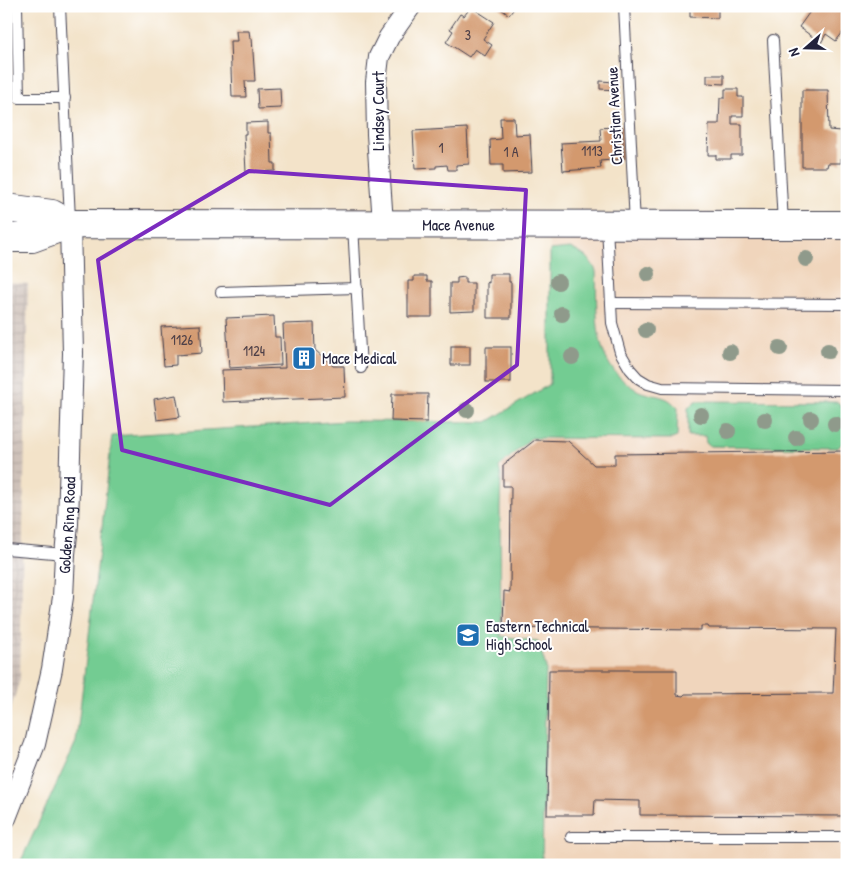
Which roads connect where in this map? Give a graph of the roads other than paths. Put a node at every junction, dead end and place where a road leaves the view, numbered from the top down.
1 (17, 6) edge
2 (60, 6) edge
3 (410, 6) edge
4 (624, 6) edge
5 (773, 40) dead end
6 (65, 98) junction
7 (6, 208) edge
8 (70, 224) junction
9 (353, 224) junction
10 (383, 224) junction
11 (635, 224) junction
12 (606, 225) junction
13 (783, 225) junction
14 (847, 225) edge
15 (6, 238) edge
16 (356, 288) junction
17 (221, 292) dead end
18 (611, 304) junction
19 (847, 304) edge
20 (361, 368) dead end
21 (847, 390) edge
22 (6, 549) edge
23 (65, 554) junction
24 (6, 818) edge
25 (571, 837) dead end
26 (847, 838) edge

1 - 6 lane
2 - 6 lane
3 - 10 street, Lindsey Court
4 - 11 lane, Christian Avenue
5 - 13 lane
6 - 8 lane
7 - 8 main road, Mace Avenue
8 - 9 main road, Mace Avenue
8 - 15 main road, Mace Avenue
8 - 23 street, Golden Ring Road
9 - 10 main road, Mace Avenue
9 - 16 lane
10 - 12 main road, Mace Avenue
11 - 12 main road, Mace Avenue
11 - 13 main road, Mace Avenue
12 - 18 lane
13 - 14 main road, Mace Avenue
16 - 17 lane
16 - 20 lane
18 - 19 lane
18 - 21 lane
22 - 23 lane
23 - 24 street, Golden Ring Road
25 - 26 lane

